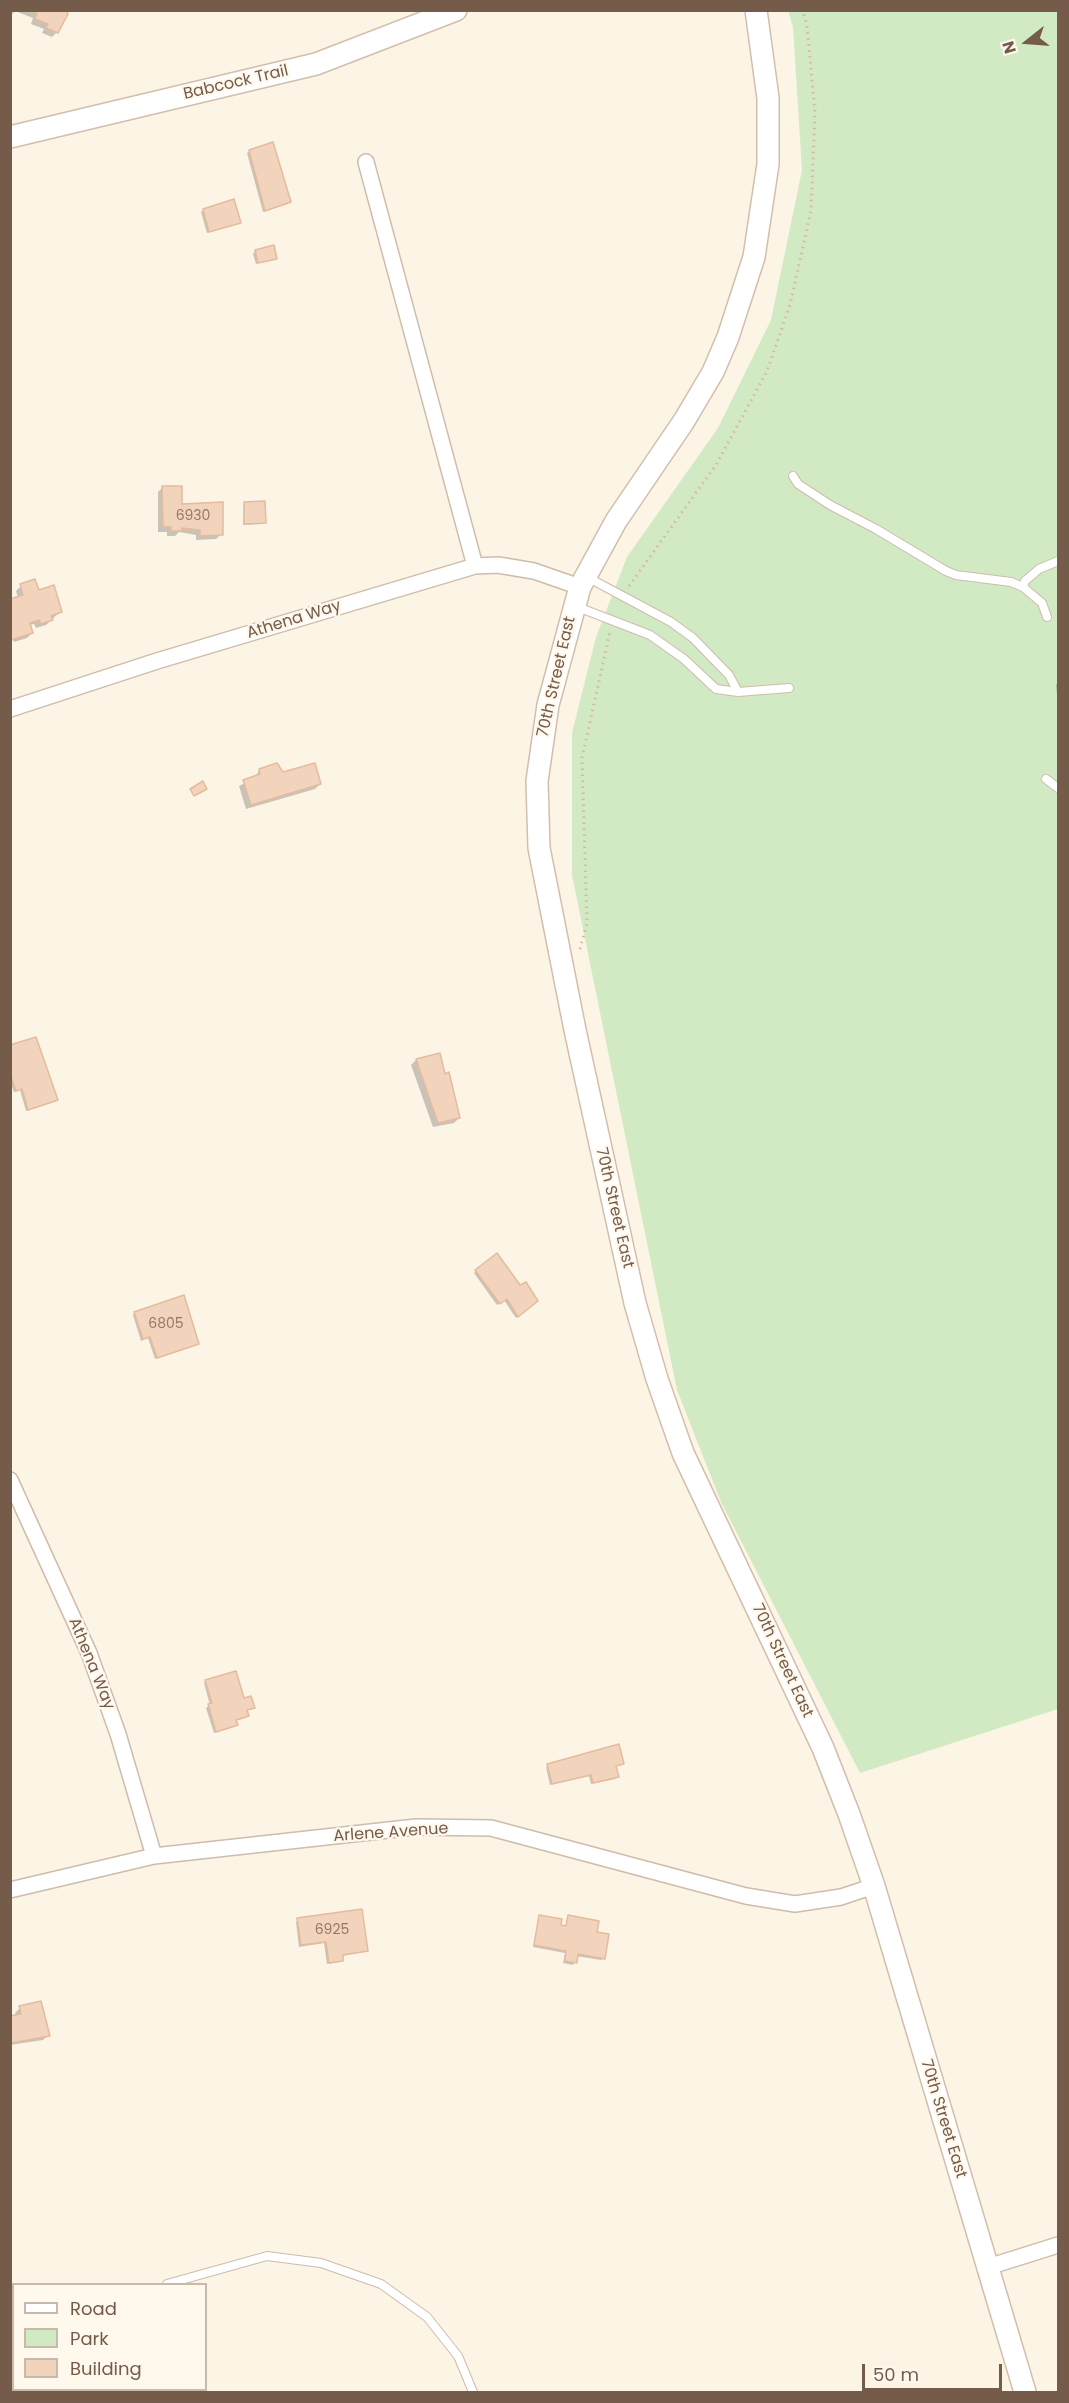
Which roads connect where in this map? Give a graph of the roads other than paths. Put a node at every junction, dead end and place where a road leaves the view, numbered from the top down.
1 (456, 10) edge
2 (756, 10) edge
3 (10, 137) edge
4 (366, 162) dead end
5 (794, 476) dead end
6 (1059, 561) edge
7 (475, 566) junction
8 (1023, 587) junction
9 (580, 589) junction
10 (1047, 617) dead end
11 (789, 688) dead end
12 (738, 692) junction
13 (10, 709) edge
14 (1046, 779) dead end
15 (1059, 788) edge
16 (10, 1480) edge
17 (154, 1856) junction
18 (874, 1886) junction
19 (10, 1890) edge
20 (1059, 2245) edge
21 (988, 2267) junction
22 (171, 2283) edge
23 (473, 2392) edge
24 (1025, 2392) edge

1 - 3 main road, Babcock Trail
2 - 9 main road, 70th Street East
4 - 7 street
5 - 8 lane
6 - 8 lane
7 - 9 street, Athena Way
7 - 13 street, Athena Way
8 - 10 lane
9 - 12 lane
9 - 12 lane
9 - 18 main road, 70th Street East
11 - 12 lane
14 - 15 lane
16 - 17 street, Athena Way
17 - 18 street, Arlene Avenue
17 - 19 street, Arlene Avenue
18 - 21 main road, 70th Street East
20 - 21 street
21 - 24 main road, 70th Street East
22 - 23 lane

